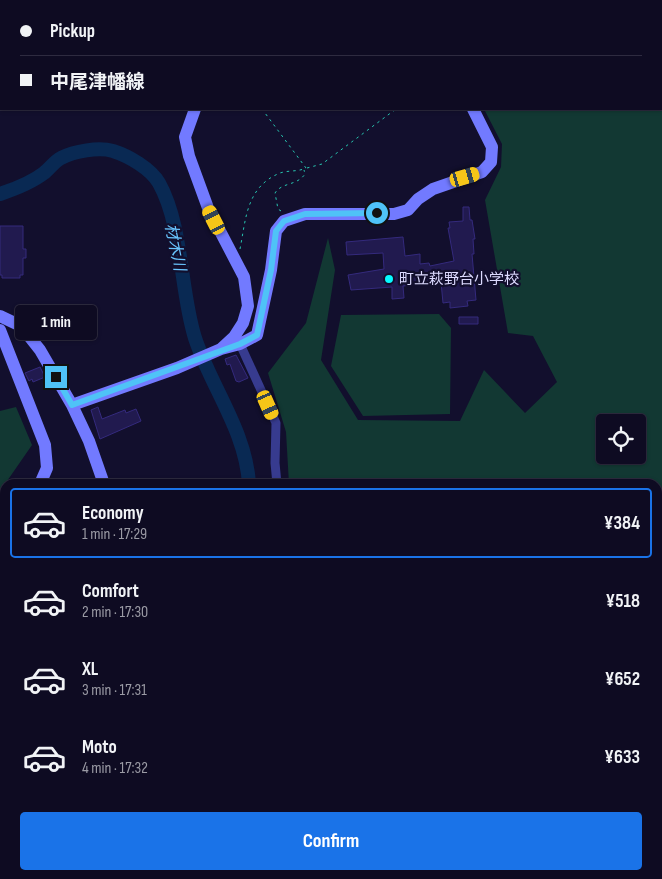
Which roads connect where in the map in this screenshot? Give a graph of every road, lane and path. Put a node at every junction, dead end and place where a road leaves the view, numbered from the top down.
1 (195, 110) edge
2 (263, 110) edge
3 (395, 110) edge
4 (474, 110) edge
5 (305, 169) junction
6 (288, 219) junction
7 (239, 267) junction
8 (0, 316) edge
9 (0, 330) edge
10 (240, 344) junction
11 (215, 352) junction
12 (72, 405) junction
13 (42, 479) edge
14 (102, 479) edge
15 (277, 479) edge

1 - 7 street
2 - 5 path
3 - 5 path
4 - 6 street
5 - 6 path
5 - 7 path
6 - 10 street
7 - 11 street
8 - 12 street
9 - 13 street
10 - 11 street
10 - 15 street
11 - 12 street
12 - 14 street

